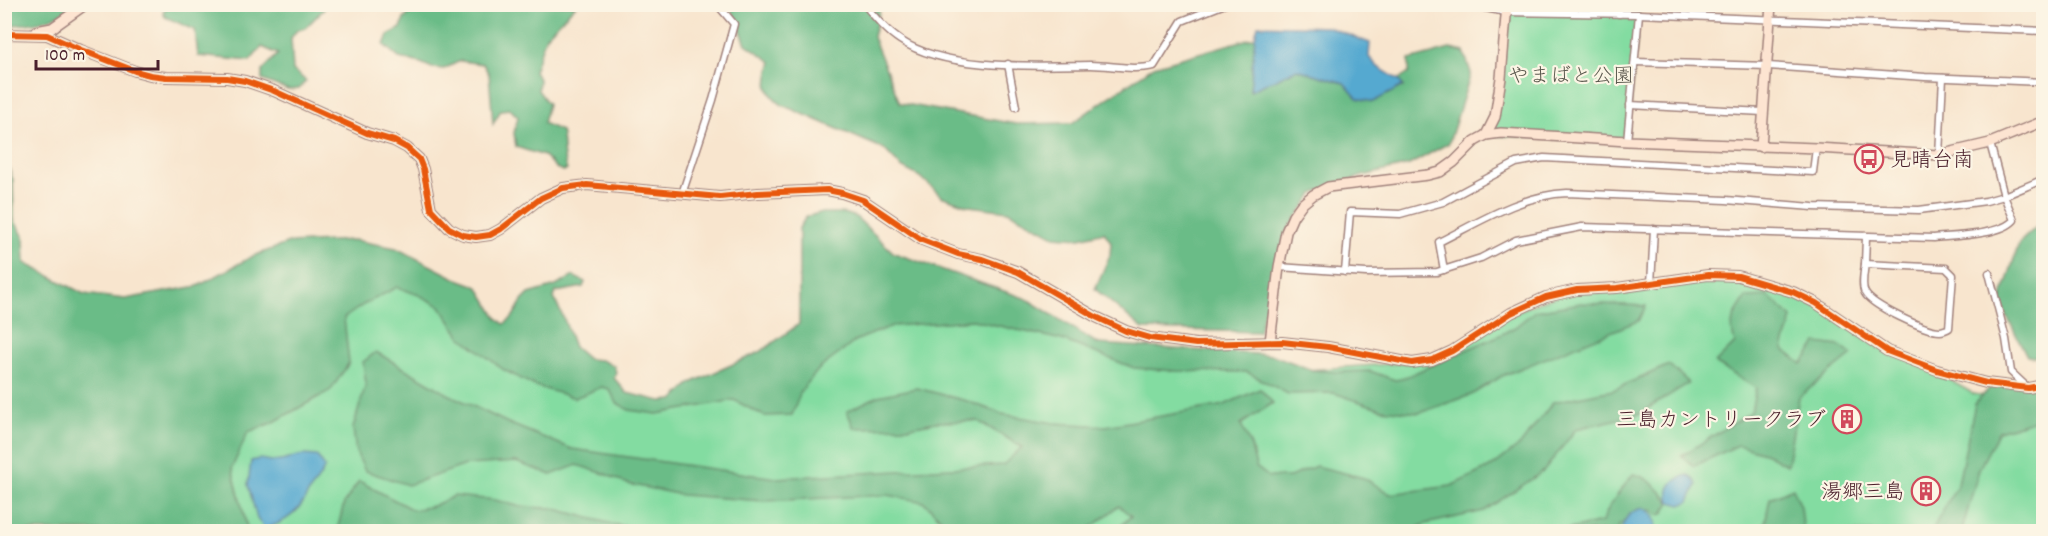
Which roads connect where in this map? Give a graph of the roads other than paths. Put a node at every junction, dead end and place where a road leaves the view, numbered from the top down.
1 (86, 4) edge
2 (717, 4) edge
3 (864, 4) edge
4 (1225, 4) edge
5 (1466, 4) edge
6 (1562, 4) edge
7 (1620, 4) edge
8 (1771, 4) edge
9 (1506, 8) edge
10 (1561, 13) junction
11 (1619, 14) junction
12 (1639, 14) junction
13 (1770, 21) junction
14 (2043, 31) edge
15 (4, 34) edge
16 (21, 34) junction
17 (1635, 62) junction
18 (1008, 64) junction
19 (1768, 66) junction
20 (1943, 78) junction
21 (2043, 82) edge
22 (1630, 105) junction
23 (1016, 107) dead end
24 (1763, 112) junction
25 (2043, 122) edge
26 (1486, 135) junction
27 (1627, 141) junction
28 (1990, 143) junction
29 (1761, 147) junction
30 (1816, 148) junction
31 (1939, 155) junction
32 (2043, 178) edge
33 (682, 194) junction
34 (2004, 196) junction
35 (1654, 229) junction
36 (1866, 237) junction
37 (1865, 264) junction
38 (1279, 267) junction
39 (1444, 270) junction
40 (1346, 272) junction
41 (1989, 273) dead end
42 (1652, 284) junction
43 (1269, 342) junction
44 (2043, 385) edge
45 (2028, 388) junction

1 - 16 street
2 - 33 street
3 - 18 street
4 - 18 street
5 - 9 street
6 - 10 street
7 - 11 street
8 - 13 street
9 - 10 street
9 - 26 street
10 - 11 street
11 - 12 street
12 - 13 street
12 - 17 street
13 - 14 street
13 - 19 street
15 - 16 street
16 - 33 street
17 - 19 street
17 - 22 street
18 - 23 street
19 - 20 street
19 - 24 street
20 - 21 street
20 - 31 street
22 - 24 street
22 - 27 street
24 - 29 street
25 - 28 street
26 - 27 street
26 - 38 street
27 - 29 street
28 - 31 street
28 - 34 street
29 - 30 street
30 - 31 street
30 - 40 street
32 - 34 street
33 - 43 street
34 - 36 street
34 - 39 street
35 - 36 street
35 - 39 street
35 - 42 street
36 - 37 street
37 - 37 street
38 - 40 street
38 - 43 street
39 - 40 street
41 - 45 street
42 - 43 street
42 - 45 street
44 - 45 street

